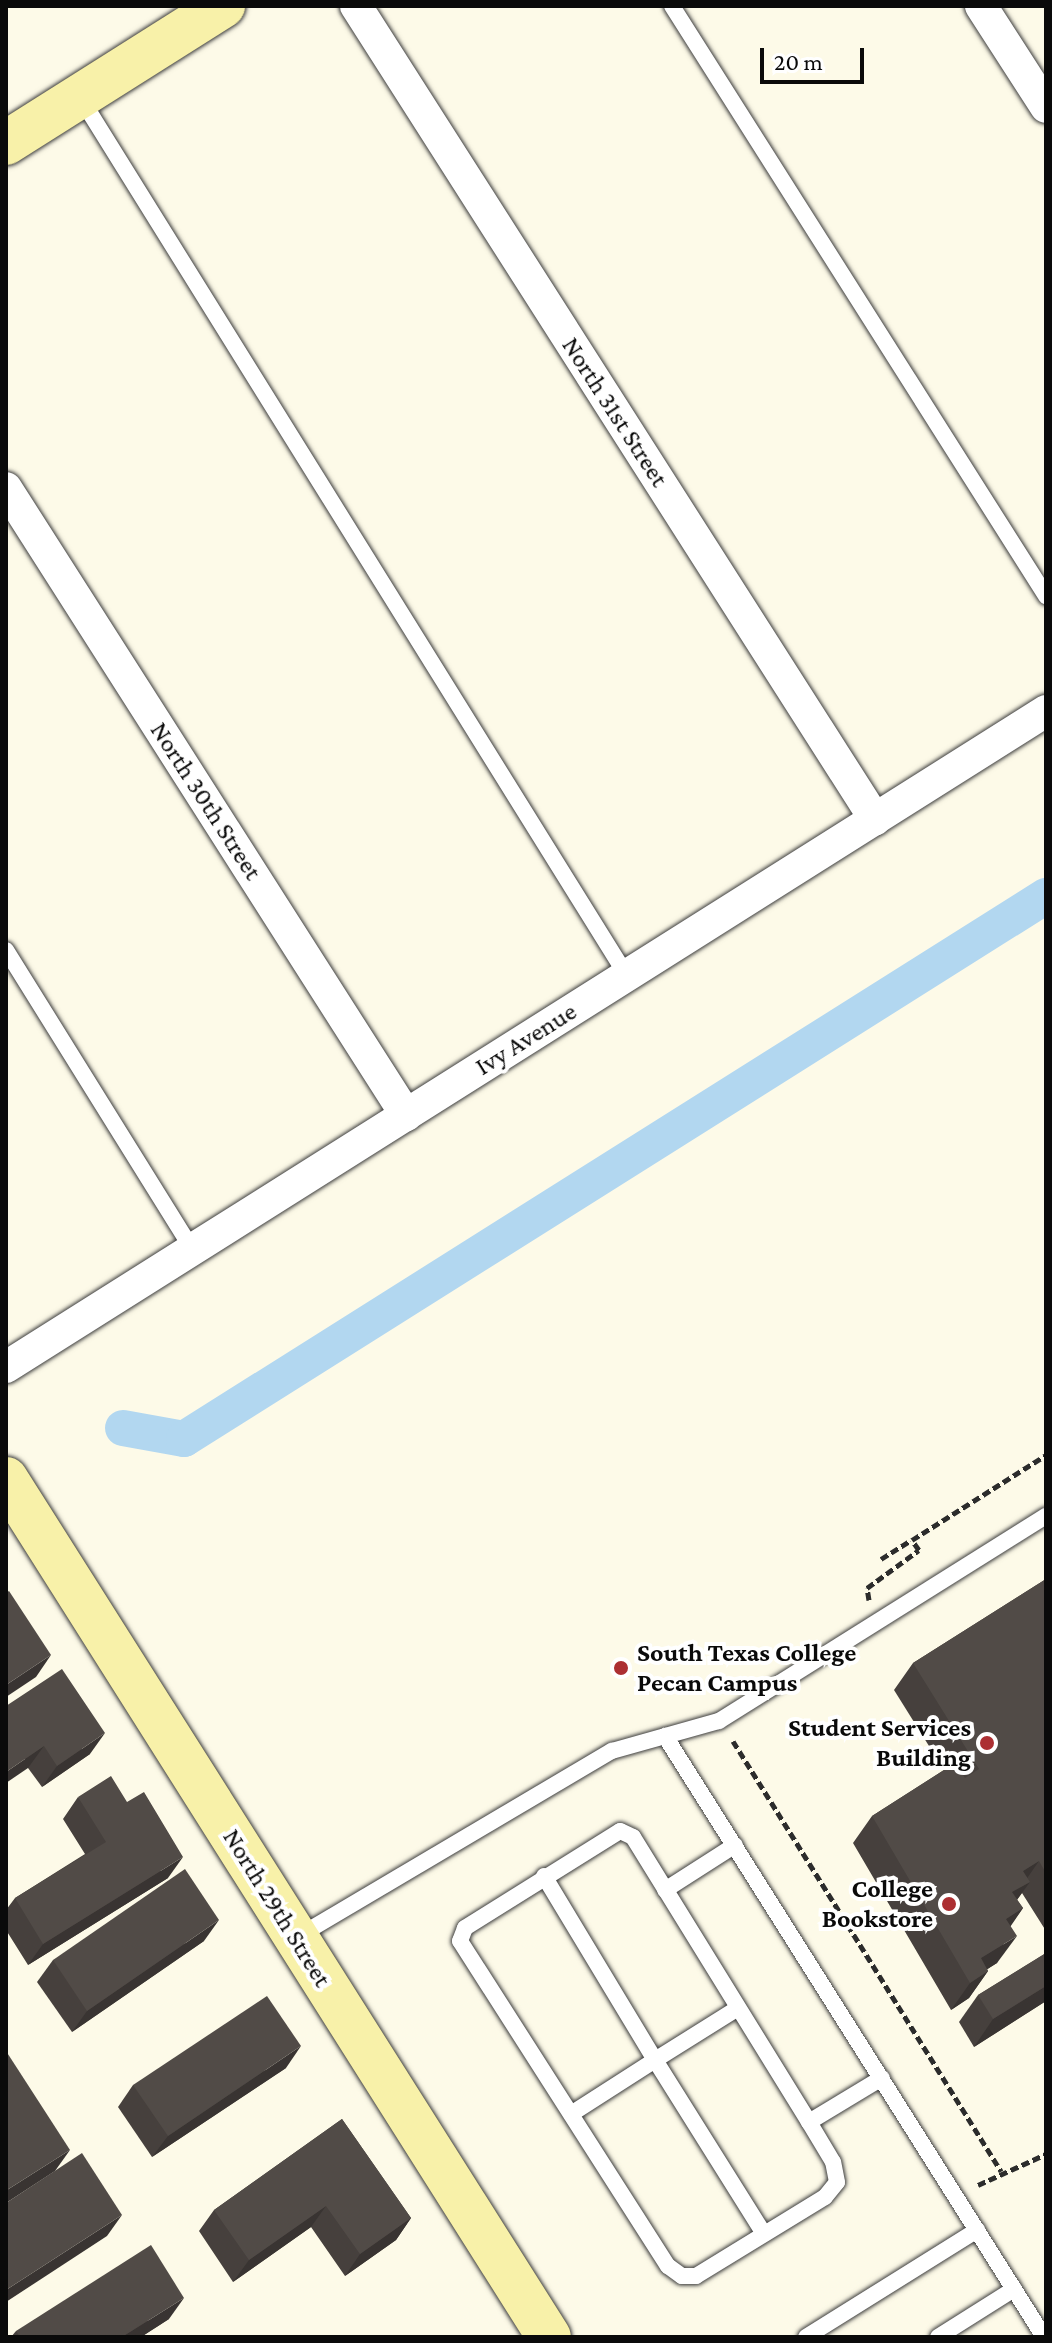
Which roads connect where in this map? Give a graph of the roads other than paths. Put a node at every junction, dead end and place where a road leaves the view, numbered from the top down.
1 (223, 6) edge
2 (356, 6) edge
3 (672, 6) edge
4 (981, 6) edge
5 (79, 96) junction
6 (1046, 107) edge
7 (6, 143) edge
8 (6, 488) edge
9 (1046, 596) edge
10 (1046, 711) edge
11 (875, 819) junction
12 (6, 950) edge
13 (627, 976) junction
14 (406, 1115) junction
15 (192, 1249) junction
16 (6, 1367) edge
17 (6, 1479) edge
18 (1046, 1516) edge
19 (665, 1736) junction
20 (735, 1845) junction
21 (544, 1876) junction
22 (665, 1890) junction
23 (296, 1938) junction
24 (738, 2008) junction
25 (655, 2060) junction
26 (882, 2078) junction
27 (571, 2114) junction
28 (809, 2122) junction
29 (977, 2230) junction
30 (764, 2234) junction
31 (1014, 2289) junction
32 (549, 2337) edge
33 (806, 2337) edge
34 (938, 2337) edge
35 (1044, 2337) edge

1 - 5 street
2 - 11 street, North 31st Street
3 - 9 lane
4 - 6 street
5 - 7 street
5 - 13 lane
8 - 14 street, North 30th Street
10 - 11 street, Ivy Avenue
11 - 13 street, Ivy Avenue
12 - 15 lane
13 - 14 street, Ivy Avenue
14 - 15 street, Ivy Avenue
15 - 16 street, Ivy Avenue
17 - 23 street, North 29th Street
18 - 19 lane
19 - 20 lane
19 - 23 lane
20 - 22 lane
20 - 26 lane
21 - 22 lane
21 - 25 lane
21 - 27 lane
22 - 24 lane
23 - 32 street, North 29th Street
24 - 25 lane
24 - 28 lane
25 - 27 lane
25 - 30 lane
26 - 28 lane
26 - 29 lane
27 - 30 lane
28 - 30 lane
29 - 31 lane
29 - 33 lane
31 - 34 lane
31 - 35 lane

